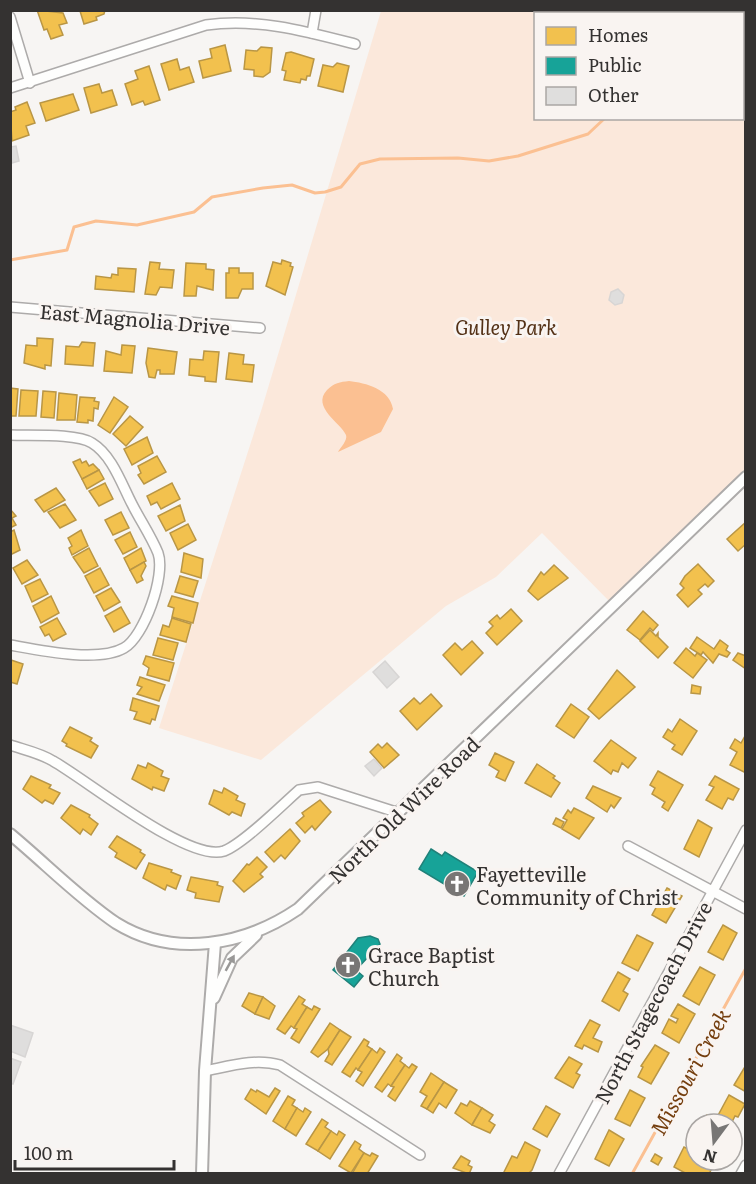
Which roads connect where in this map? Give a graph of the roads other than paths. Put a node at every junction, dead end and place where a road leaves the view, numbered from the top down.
1 (316, 10) edge
2 (10, 17) edge
3 (312, 33) junction
4 (355, 44) dead end
5 (30, 83) junction
6 (10, 88) edge
7 (10, 308) edge
8 (260, 328) dead end
9 (10, 435) edge
10 (746, 477) edge
11 (10, 645) edge
12 (10, 745) edge
13 (399, 813) junction
14 (746, 830) edge
15 (10, 834) edge
16 (628, 846) dead end
17 (712, 891) junction
18 (746, 909) edge
19 (263, 929) junction
20 (215, 943) junction
21 (210, 1007) junction
22 (205, 1071) junction
23 (420, 1155) dead end
24 (746, 1165) edge
25 (202, 1173) edge
26 (559, 1173) edge
27 (741, 1173) edge

1 - 3 street
2 - 5 street
3 - 4 street
3 - 5 street
5 - 6 street
7 - 8 street, East Magnolia Drive
9 - 11 street
10 - 13 street, North Old Wire Road
12 - 13 street
13 - 19 street, North Old Wire Road
14 - 17 street, North Stagecoach Drive
15 - 20 street, North Old Wire Road
16 - 17 street
17 - 18 street
17 - 26 street, North Stagecoach Drive
19 - 20 street, North Old Wire Road
21 -> 19 street
20 - 21 street
21 - 22 street
22 - 23 street
22 - 25 street
24 - 27 street

